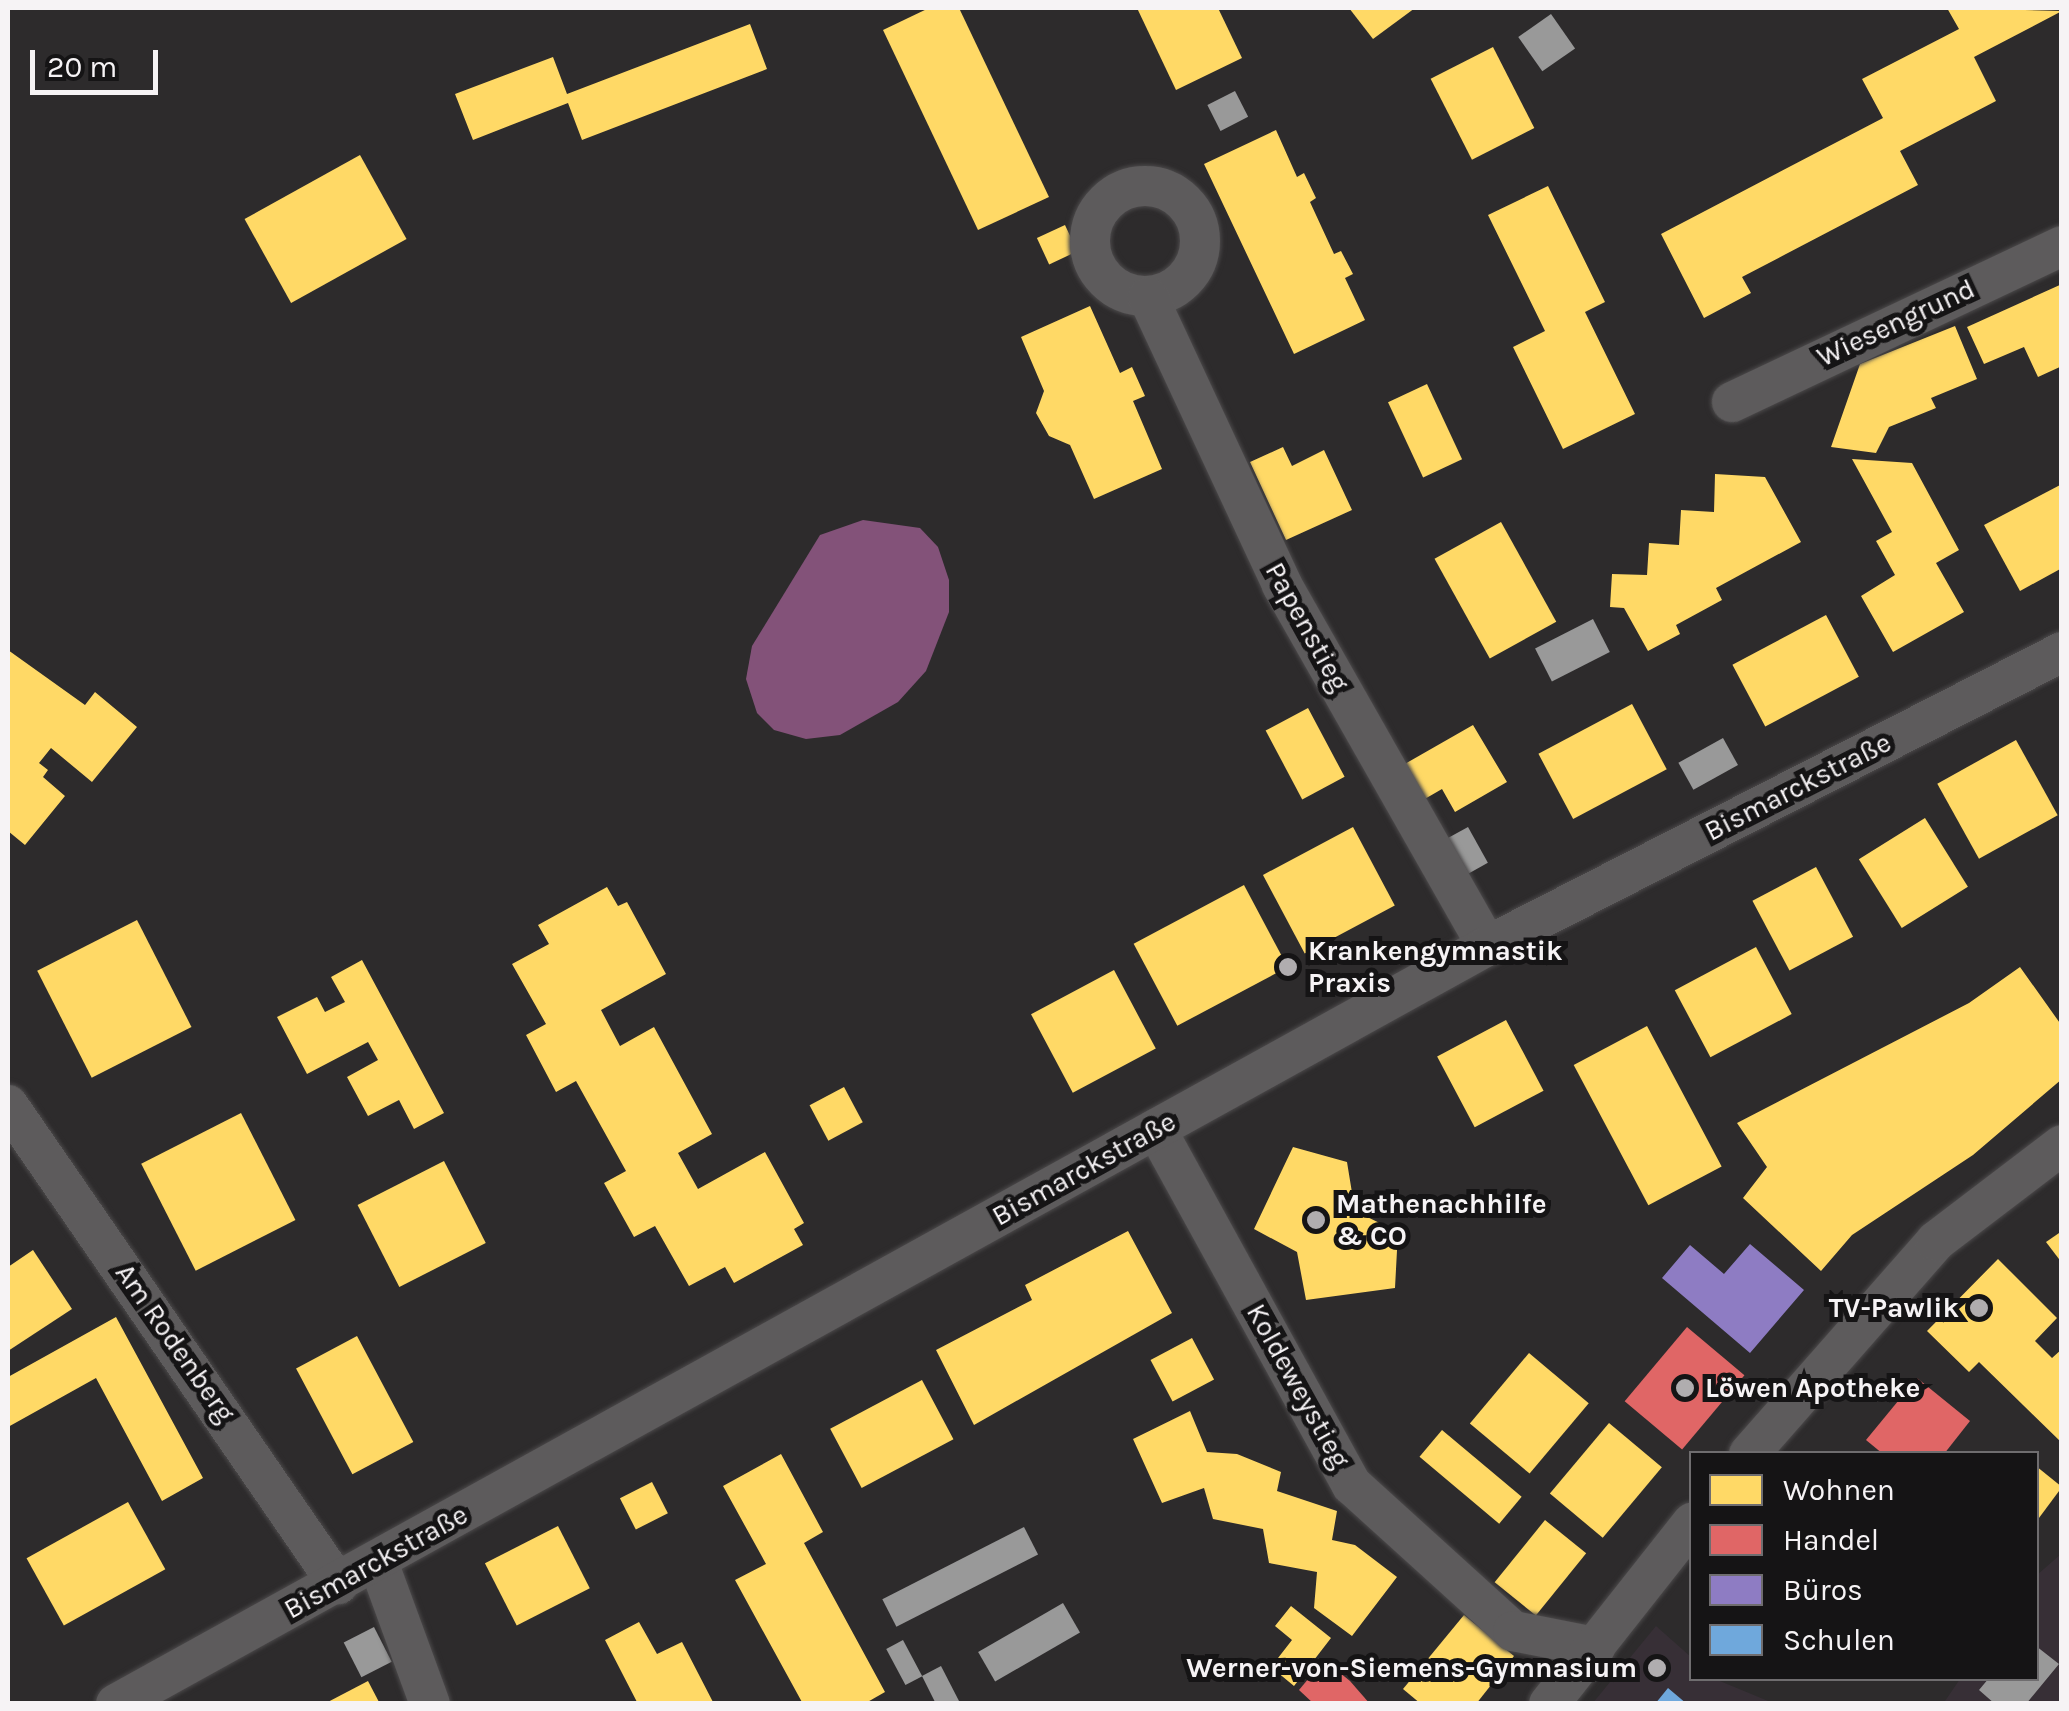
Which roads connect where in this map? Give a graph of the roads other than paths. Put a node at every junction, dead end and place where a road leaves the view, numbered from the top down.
1 (2062, 246) edge
2 (1148, 297) dead end
3 (1732, 402) dead end
4 (2062, 652) edge
5 (1487, 946) junction
6 (8, 1106) edge
7 (1156, 1129) junction
8 (2062, 1144) edge
9 (1750, 1451) edge
10 (1689, 1527) edge
11 (378, 1562) junction
12 (338, 1584) junction
13 (1595, 1647) junction
14 (116, 1704) edge
15 (430, 1704) edge
16 (1549, 1704) edge

1 - 3 street, Wiesengrund
2 - 5 street, Papenstieg
4 - 5 street, Bismarckstraße
5 - 7 street, Bismarckstraße
6 - 12 street, Am Rodenberg
7 - 11 street, Bismarckstraße
7 - 13 street, Koldeweystieg
8 - 9 street
10 - 13 street
11 - 12 street, Bismarckstraße
11 - 15 street
12 - 14 street, Bismarckstraße
13 - 16 street

